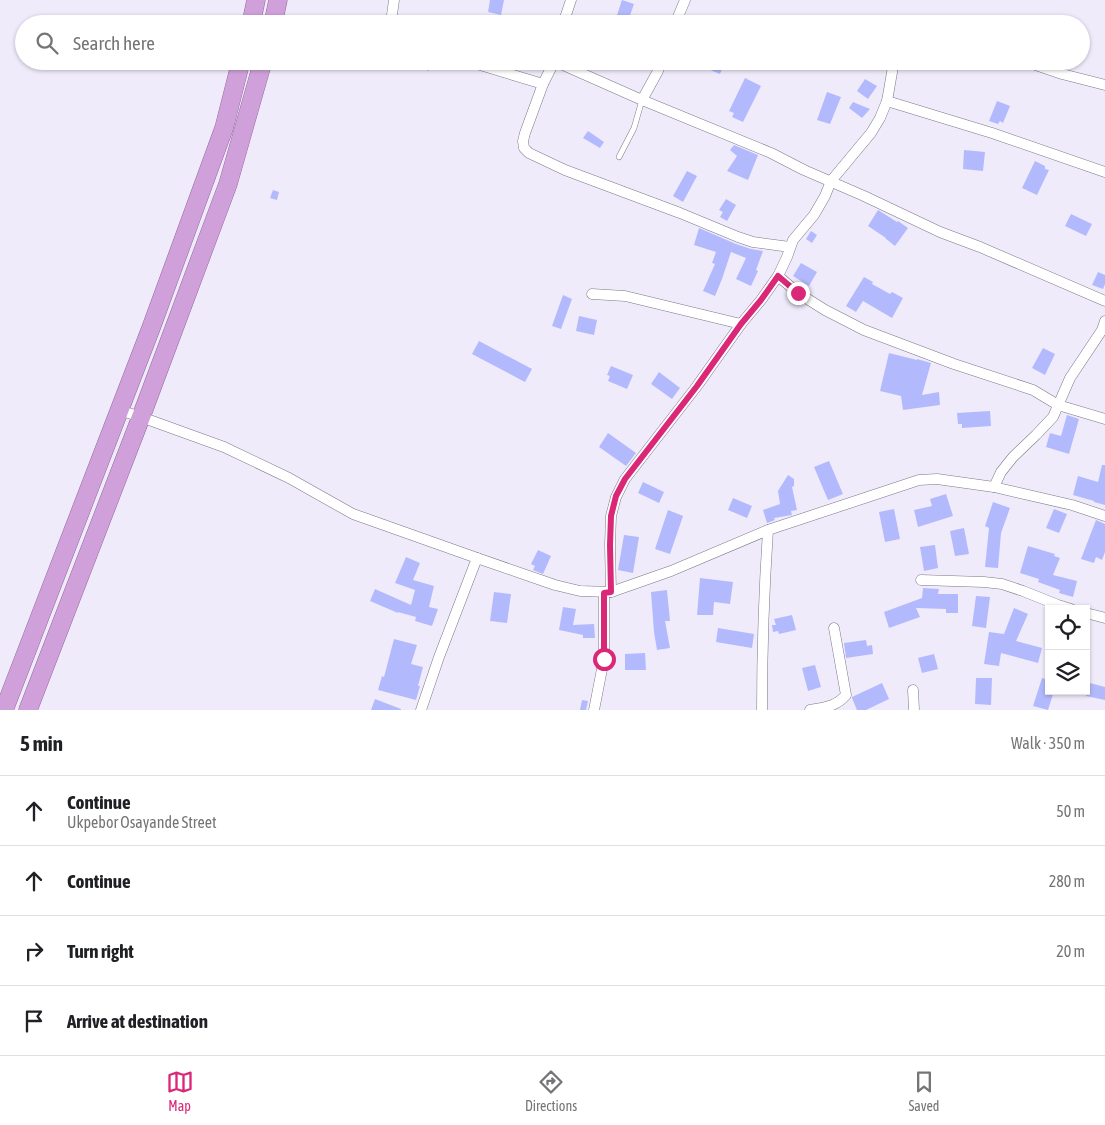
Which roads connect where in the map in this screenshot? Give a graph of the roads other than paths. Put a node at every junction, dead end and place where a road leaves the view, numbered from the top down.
1 (256, 0) edge
2 (278, 0) edge
3 (394, 0) edge
4 (571, 0) edge
5 (685, 0) edge
6 (253, 15) edge
7 (275, 15) edge
8 (392, 15) edge
9 (566, 15) edge
10 (679, 15) edge
11 (239, 70) edge
12 (260, 70) edge
13 (497, 70) edge
14 (550, 70) edge
15 (574, 70) edge
16 (658, 70) edge
17 (892, 70) edge
18 (1050, 70) edge
19 (543, 84) junction
20 (1105, 85) edge
21 (642, 100) junction
22 (887, 101) junction
23 (620, 157) dead end
24 (1105, 172) edge
25 (831, 181) junction
26 (790, 247) junction
27 (778, 276) junction
28 (592, 294) dead end
29 (1105, 301) edge
30 (1105, 321) edge
31 (741, 324) junction
32 (1058, 405) junction
33 (119, 410) junction
34 (141, 417) junction
35 (1105, 419) edge
36 (994, 487) junction
37 (1105, 516) edge
38 (768, 530) junction
39 (477, 558) junction
40 (921, 580) dead end
41 (608, 592) junction
42 (1058, 605) edge
43 (1090, 614) edge
44 (1105, 618) edge
45 (834, 628) dead end
46 (913, 690) dead end
47 (4, 710) edge
48 (28, 710) edge
49 (421, 710) edge
50 (594, 710) edge
51 (762, 710) edge
52 (810, 710) edge
53 (914, 710) edge

1 - 6 highway
2 - 7 highway
3 - 8 street
4 - 9 street
5 - 10 street
11 - 33 highway
12 - 34 highway
13 - 19 street
14 - 19 street
15 - 21 street
16 - 21 street
17 - 22 street
18 - 20 street
19 - 26 street
21 - 23 lane
21 - 25 street
22 - 24 street
22 - 25 street
25 - 26 street
25 - 29 street
26 - 27 street
27 - 31 street
27 - 32 street
28 - 31 street
30 - 32 street
31 - 41 street
32 - 35 street
32 - 36 street
33 - 34 street
33 - 47 highway
34 - 39 street
34 - 48 highway
36 - 37 street
36 - 38 street
38 - 41 street
38 - 51 street
39 - 41 street
39 - 49 street
40 - 42 street
41 - 50 street
43 - 44 street
45 - 52 street
46 - 53 street

